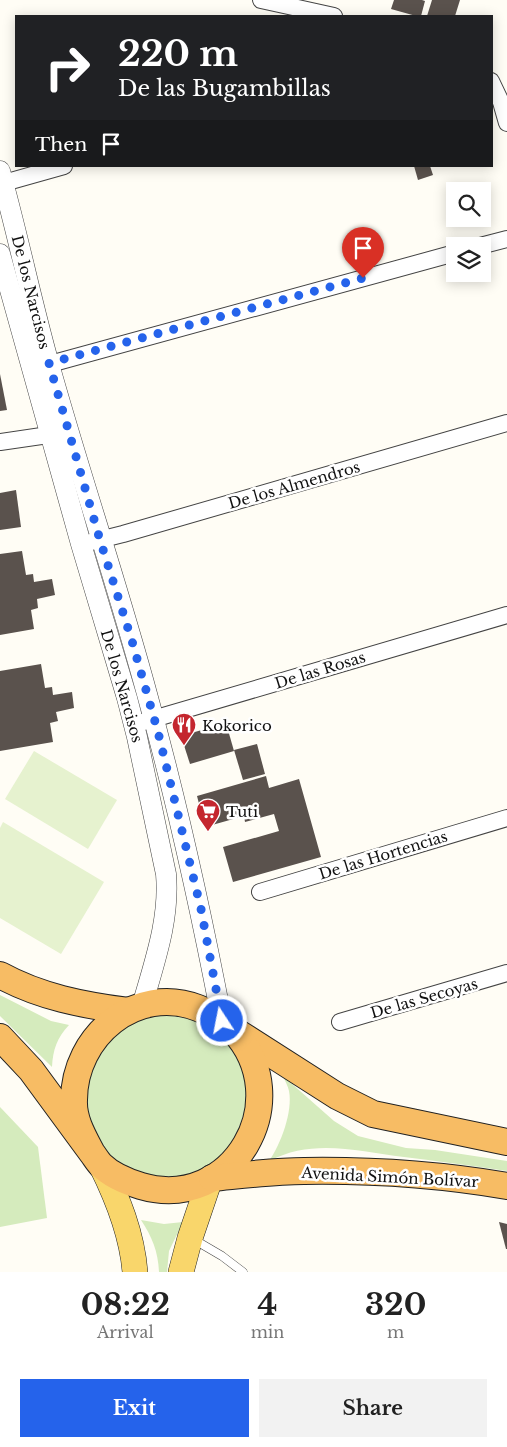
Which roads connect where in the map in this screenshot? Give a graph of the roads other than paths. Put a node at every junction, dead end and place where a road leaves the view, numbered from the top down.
1 (261, 0) edge
2 (329, 15) edge
3 (493, 86) edge
4 (507, 123) edge
5 (60, 167) edge
6 (1, 180) edge
7 (507, 239) edge
8 (491, 243) edge
9 (0, 254) edge
10 (446, 255) edge
11 (40, 366) junction
12 (507, 424) edge
13 (60, 433) junction
14 (0, 442) edge
15 (91, 542) junction
16 (507, 615) edge
17 (154, 720) junction
18 (134, 724) junction
19 (507, 818) edge
20 (260, 892) dead end
21 (507, 973) edge
22 (0, 975) edge
23 (135, 1009) junction
24 (340, 1022) dead end
25 (228, 1025) junction
26 (0, 1037) edge
27 (507, 1142) edge
28 (97, 1159) junction
29 (211, 1178) junction
30 (507, 1186) edge
31 (190, 1238) junction
32 (135, 1272) edge
33 (181, 1272) edge
34 (243, 1272) edge

1 - 2 street
3 - 4 street
5 - 6 street
6 - 11 street, De los Narcisos
7 - 8 street
9 - 11 street, De los Narcisos
10 - 11 street
11 - 13 street, De los Narcisos
12 - 15 street, De los Almendros
13 - 14 street
13 - 15 street, De los Narcisos
15 - 17 street, De los Narcisos
15 - 18 street, De los Narcisos
16 - 17 street, De las Rosas
17 - 18 street, De las Rosas
17 - 25 street, De los Narcisos
18 - 23 street, De los Narcisos
19 - 20 street, De las Hortencias
21 - 24 street, De las Secoyas
22 - 23 highway, Avenida Simón Bolívar
23 - 25 highway, Avenida Simón Bolívar
23 - 28 highway, Avenida Simón Bolívar
25 - 27 highway, Avenida Simón Bolívar
25 - 29 highway, Avenida Simón Bolívar
26 - 28 highway, Avenida Simón Bolívar
28 - 29 highway, Avenida Simón Bolívar
28 - 32 main road
29 - 30 highway, Avenida Simón Bolívar
29 - 31 main road
31 - 33 main road
31 - 34 lane

